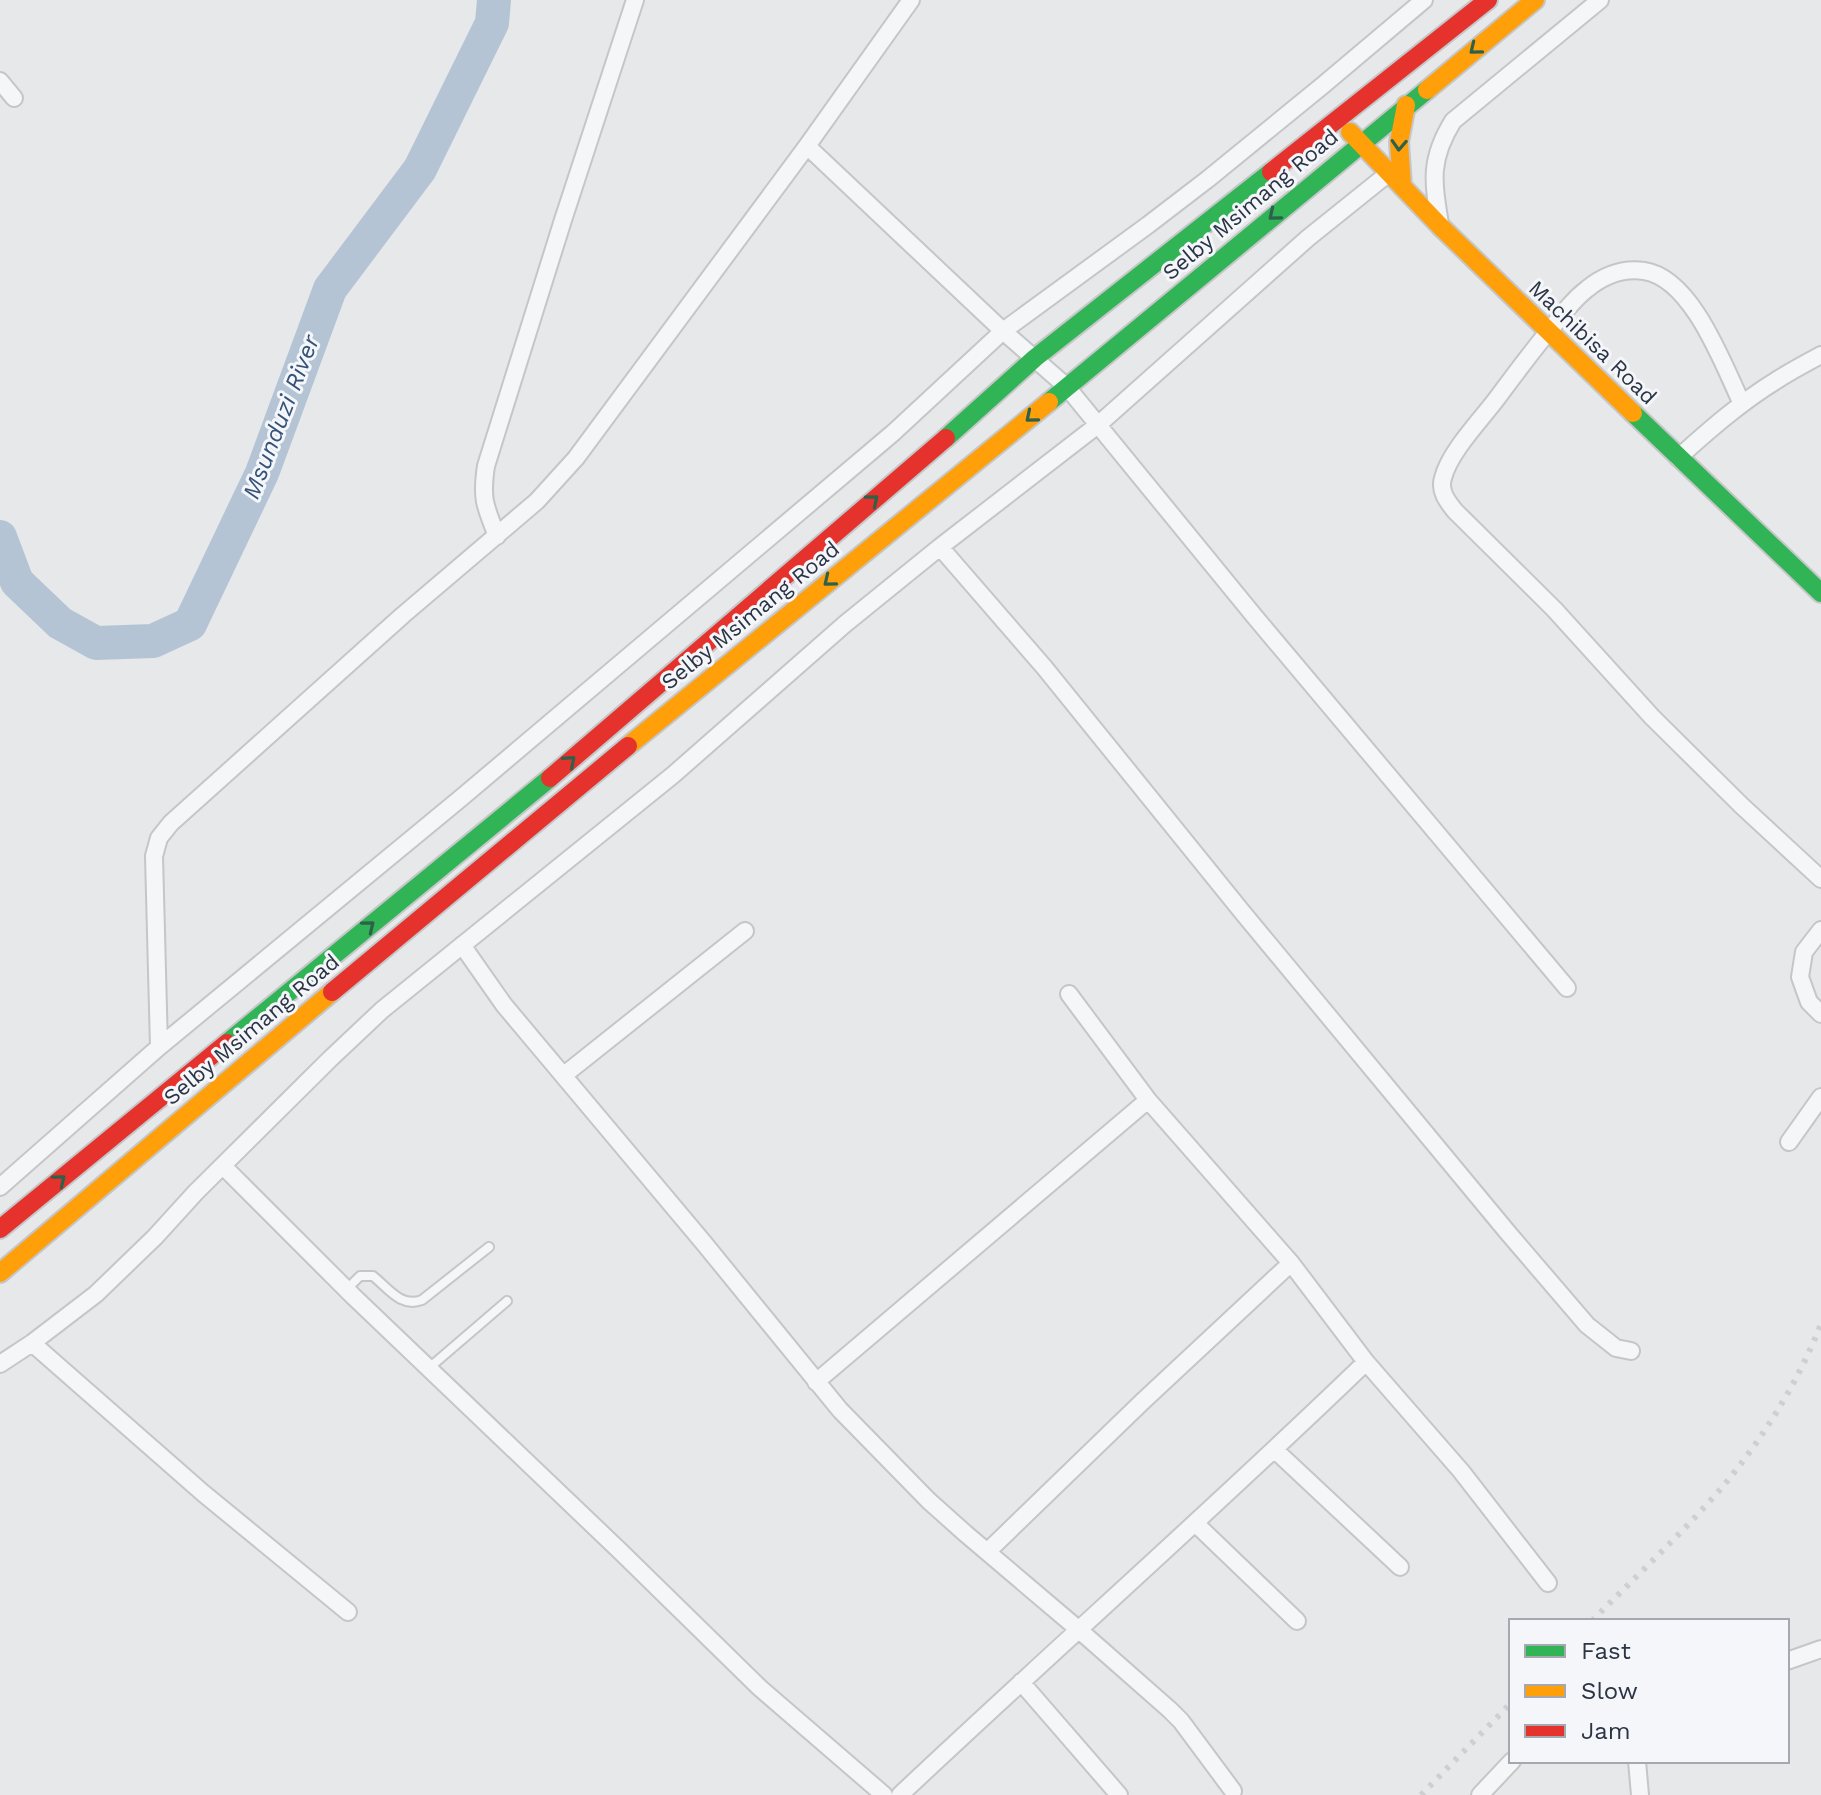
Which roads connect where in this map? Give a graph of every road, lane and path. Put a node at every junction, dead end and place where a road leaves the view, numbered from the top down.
1 (635, 0) edge
2 (911, 0) edge
3 (1424, 0) edge
4 (1488, 0) edge
5 (1535, 0) edge
6 (1600, 0) edge
7 (0, 81) edge
8 (14, 98) dead end
9 (1406, 105) junction
10 (1337, 119) junction
11 (1361, 143) junction
12 (807, 146) junction
13 (1395, 180) junction
14 (1440, 226) junction
15 (1003, 331) junction
16 (1548, 332) junction
17 (1821, 355) edge
18 (1035, 358) junction
19 (1067, 387) junction
20 (1742, 404) junction
21 (1099, 424) junction
22 (1678, 458) junction
23 (497, 536) junction
24 (940, 547) junction
25 (1821, 593) edge
26 (1821, 879) edge
27 (1821, 930) edge
28 (745, 931) dead end
29 (462, 945) junction
30 (1567, 988) dead end
31 (1069, 994) dead end
32 (1821, 1014) edge
33 (159, 1047) junction
34 (564, 1075) junction
35 (1821, 1097) edge
36 (1148, 1100) junction
37 (1789, 1142) dead end
38 (223, 1166) junction
39 (0, 1187) edge
40 (0, 1229) edge
41 (489, 1247) dead end
42 (1291, 1263) junction
43 (0, 1273) edge
44 (347, 1290) junction
45 (507, 1301) dead end
46 (32, 1343) junction
47 (1631, 1351) dead end
48 (1366, 1362) junction
49 (0, 1364) edge
50 (429, 1369) junction
51 (816, 1382) junction
52 (1275, 1450) junction
53 (1195, 1523) junction
54 (987, 1552) junction
55 (1400, 1567) dead end
56 (1548, 1583) dead end
57 (348, 1612) dead end
58 (1297, 1621) dead end
59 (1078, 1629) junction
60 (1821, 1649) edge
61 (1789, 1660) edge
62 (1021, 1682) junction
63 (1510, 1763) edge
64 (1637, 1763) edge
65 (1233, 1791) dead end
66 (884, 1795) edge
67 (900, 1795) edge
68 (1119, 1795) edge
69 (1480, 1795) edge
70 (1640, 1795) edge

1 - 23 street
2 - 12 street
3 - 15 street
4 - 10 main road, Selby Msimang Road
5 -> 9 main road, Selby Msimang Road
6 - 14 street
7 - 8 street
9 - 11 main road, Selby Msimang Road
9 -> 13 main road
10 - 11 main road, Machibisa Road
10 - 18 main road, Selby Msimang Road
11 - 13 main road, Machibisa Road
11 -> 19 main road, Selby Msimang Road
12 - 15 street
12 - 23 street
13 - 14 main road, Machibisa Road
13 - 21 street
14 - 16 main road, Machibisa Road
15 - 18 street
15 - 33 street
16 - 20 street
16 - 22 main road, Machibisa Road
16 - 26 street
17 - 20 street
18 - 19 street
40 -> 18 main road, Selby Msimang Road
19 - 21 street
19 -> 43 main road, Selby Msimang Road
20 - 22 street
21 - 24 street
21 - 30 street
22 - 25 main road, Machibisa Road
23 - 33 street
24 - 29 street
24 - 47 street
27 - 32 street
28 - 34 street
29 - 34 street
29 - 38 street
31 - 36 street
33 - 39 street
34 - 51 street
35 - 37 street
36 - 42 street
36 - 51 street
38 - 44 street
38 - 46 street
41 - 44 lane
42 - 48 street
42 - 54 street
44 - 50 street
45 - 50 lane
46 - 49 street
46 - 57 street
48 - 52 street
48 - 56 street
50 - 66 street
51 - 54 street
52 - 53 street
52 - 55 street
53 - 58 street
53 - 59 street
54 - 59 street
59 - 62 street
59 - 65 street
60 - 61 street
62 - 67 street
62 - 68 street
63 - 69 street
64 - 70 street

